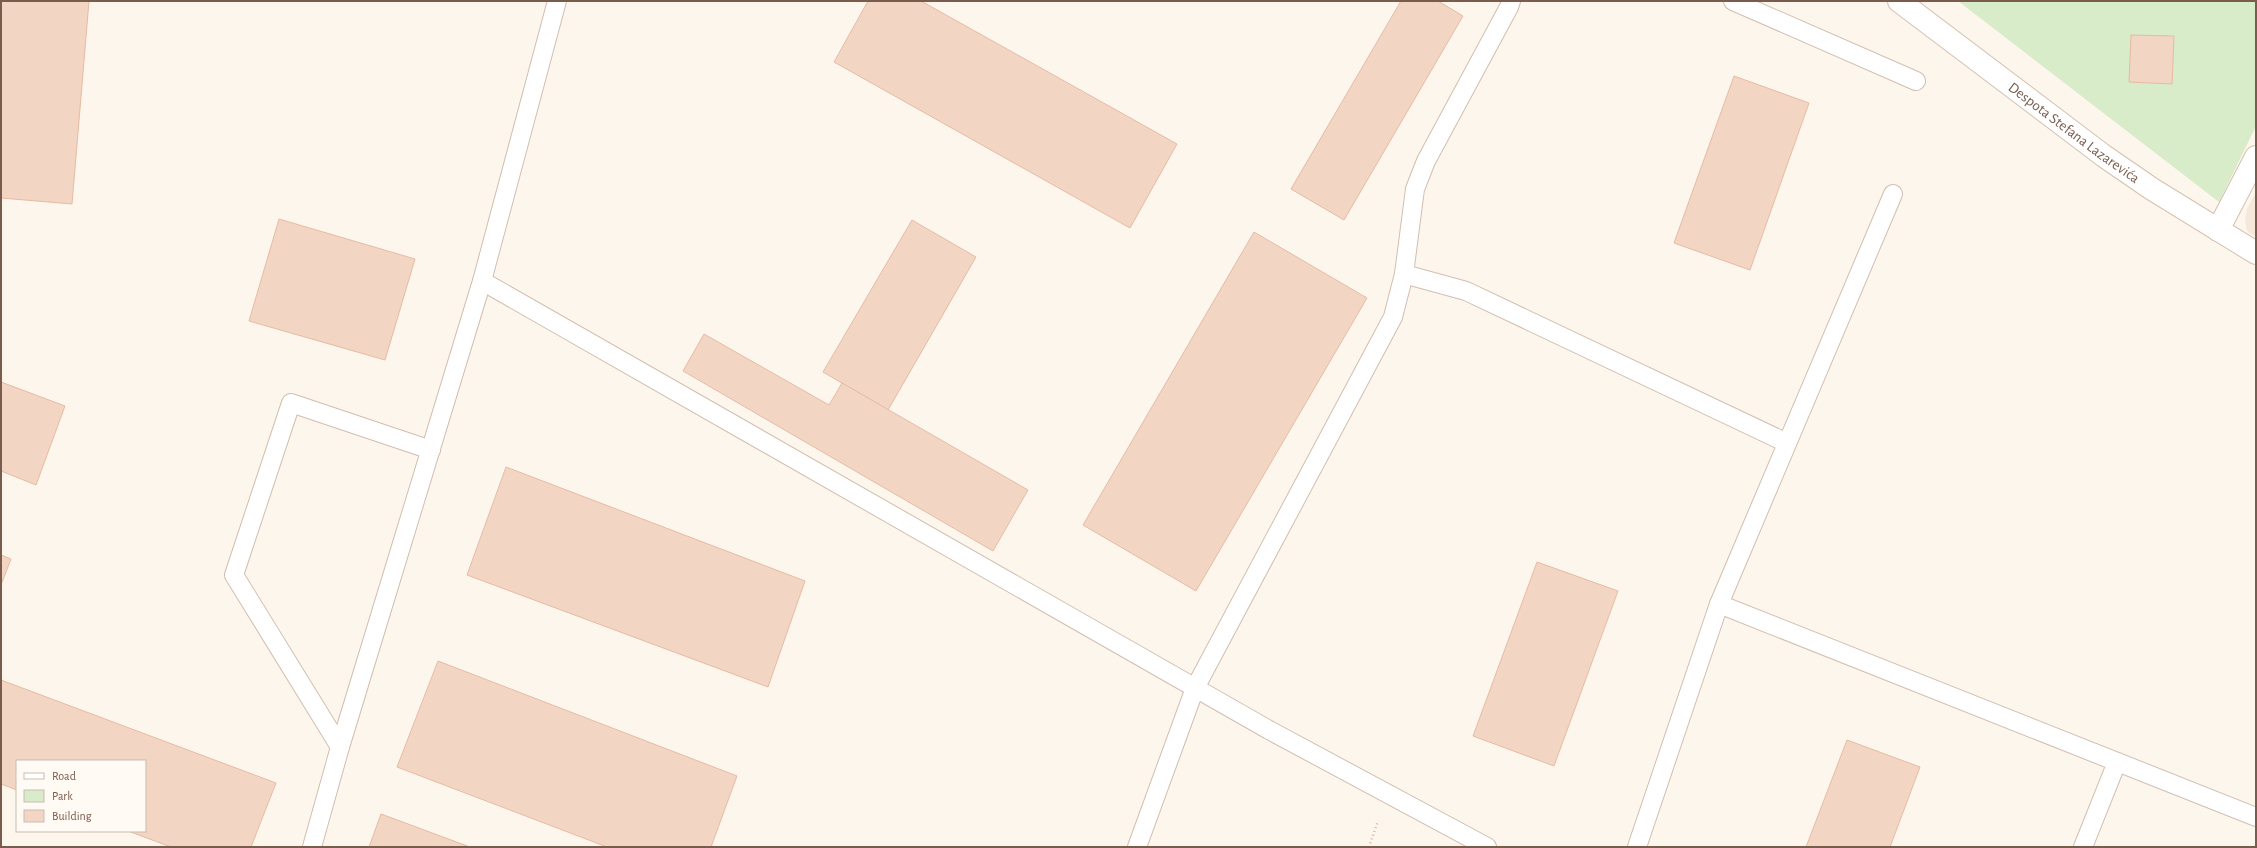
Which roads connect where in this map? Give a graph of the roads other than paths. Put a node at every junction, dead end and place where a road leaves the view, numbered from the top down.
1 (557, 1) edge
2 (1511, 1) edge
3 (1733, 1) edge
4 (1899, 1) edge
5 (1916, 81) dead end
6 (2256, 157) edge
7 (1893, 194) dead end
8 (2218, 230) junction
9 (2256, 253) edge
10 (1404, 274) junction
11 (482, 281) junction
12 (1787, 443) junction
13 (431, 450) junction
14 (1719, 604) junction
15 (1195, 688) junction
16 (340, 747) junction
17 (2118, 762) junction
18 (2256, 817) edge
19 (312, 847) edge
20 (1137, 847) edge
21 (1487, 847) edge
22 (1637, 847) edge
23 (2084, 847) edge

1 - 11 lane
2 - 10 lane
3 - 5 lane
4 - 8 street, Despota Stefana Lazarevića
6 - 8 street
7 - 12 lane
8 - 9 street, Despota Stefana Lazarevića
10 - 12 lane
10 - 15 lane
11 - 13 lane
11 - 15 lane
12 - 14 lane
13 - 16 lane
13 - 16 lane
14 - 17 lane
14 - 22 lane
15 - 20 lane
15 - 21 lane
16 - 19 lane
17 - 18 lane
17 - 23 lane

